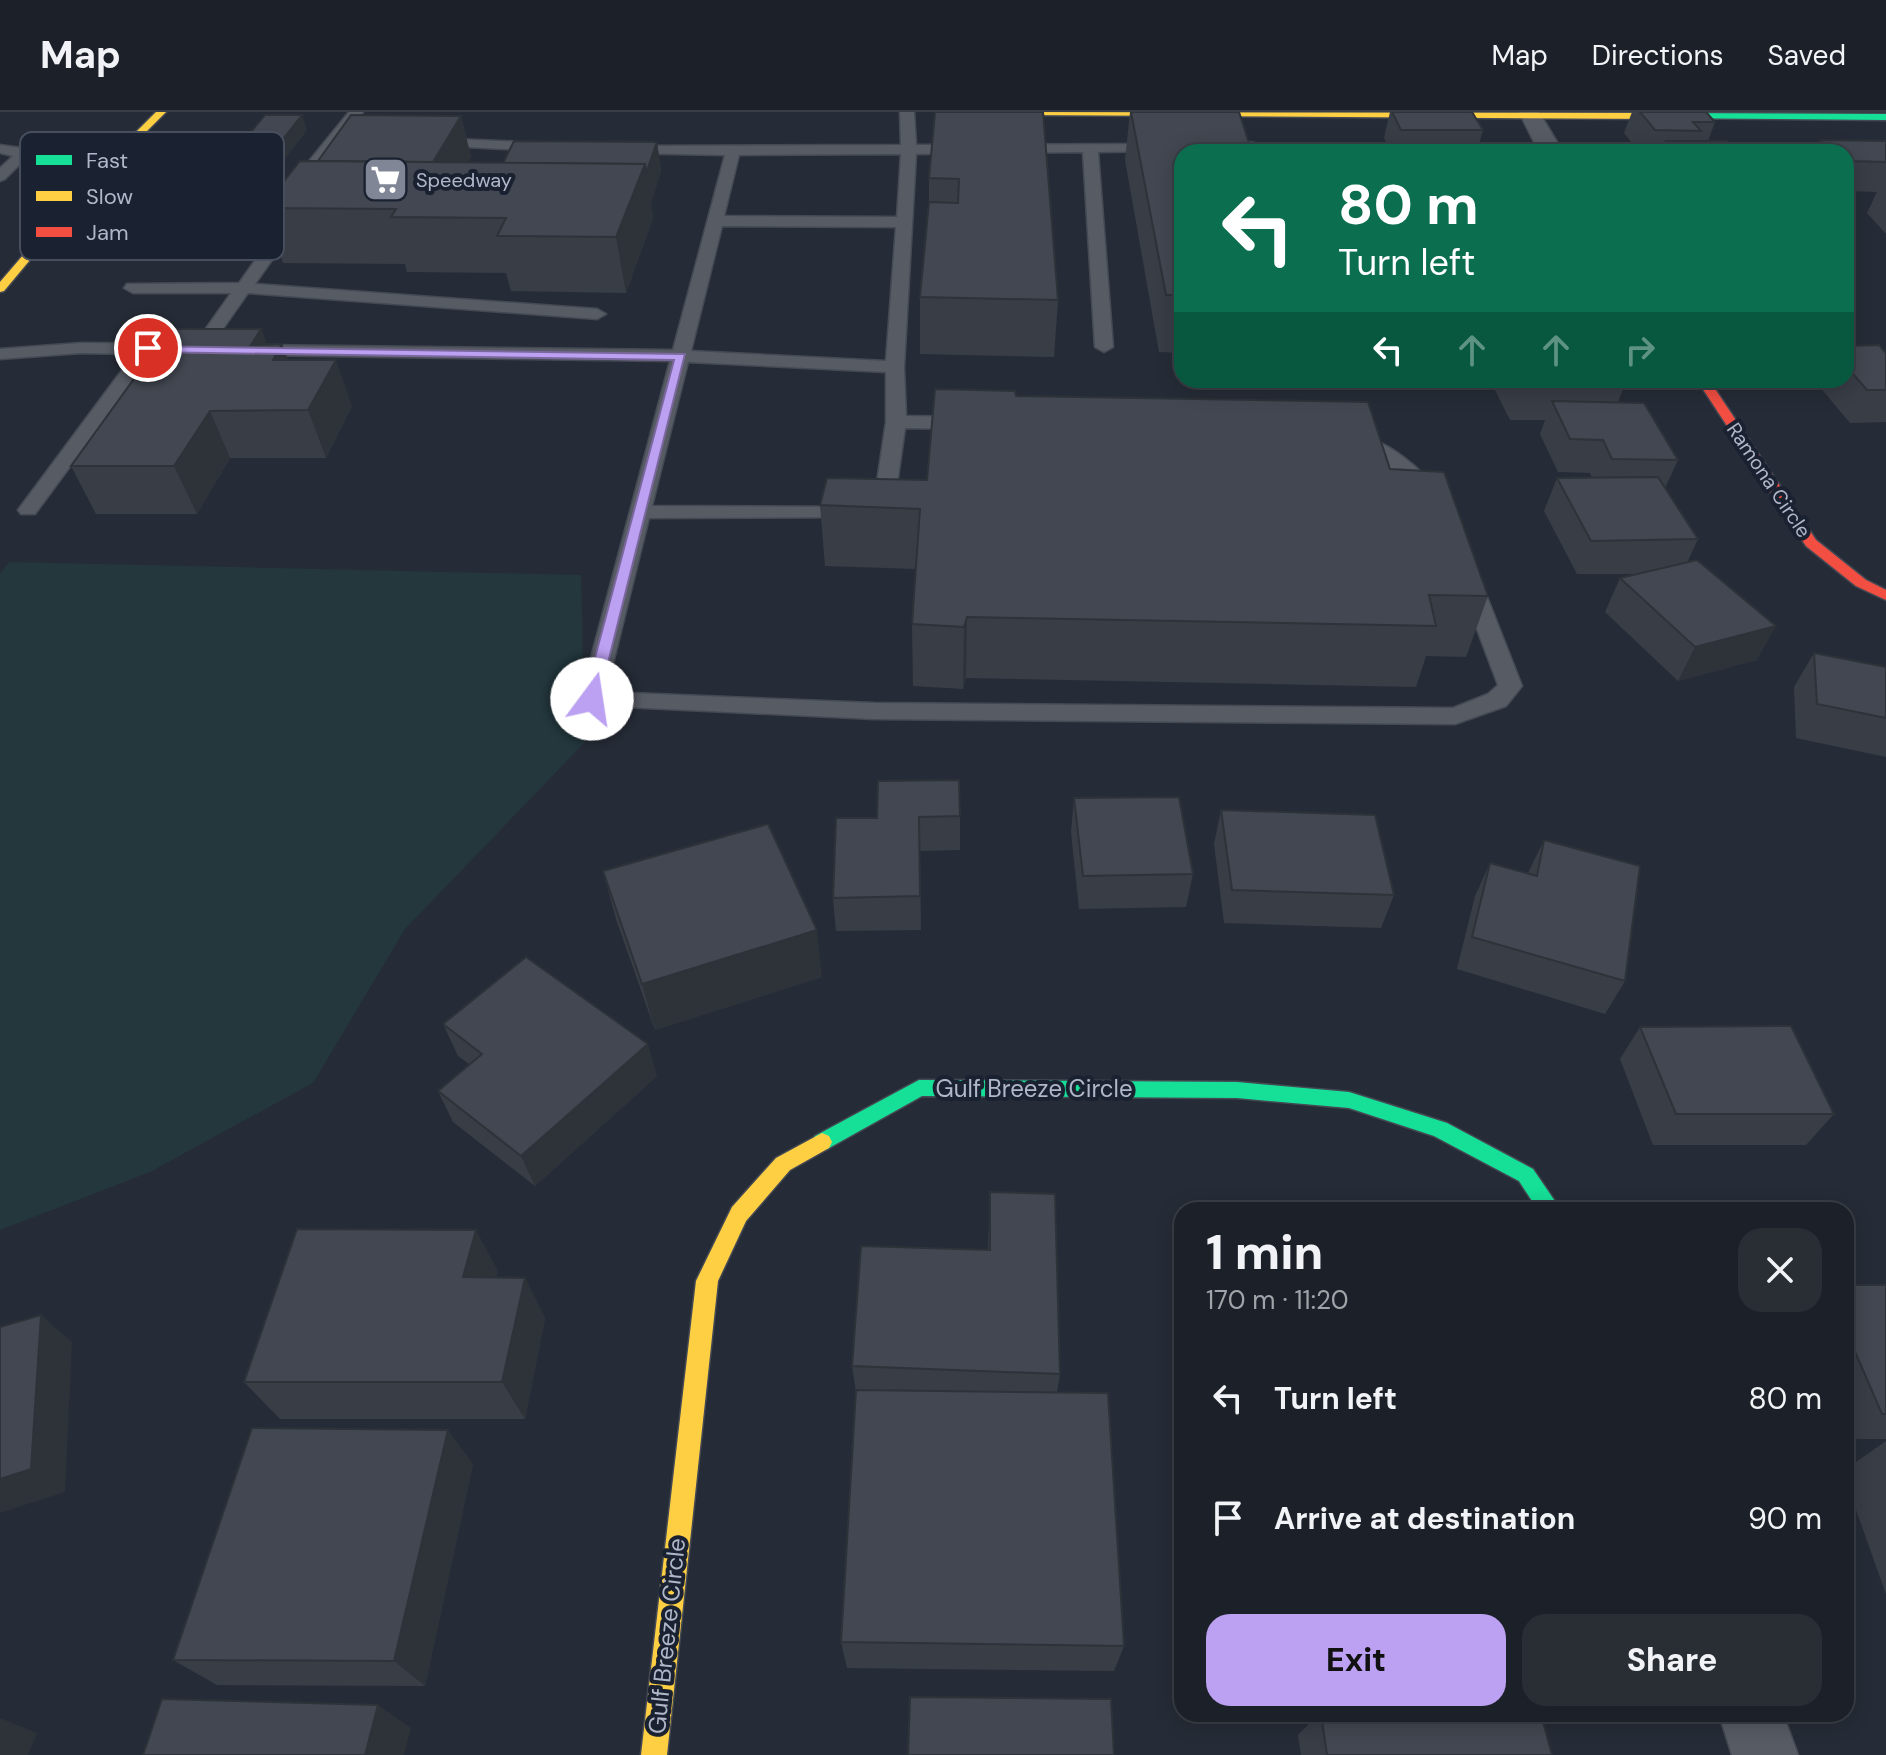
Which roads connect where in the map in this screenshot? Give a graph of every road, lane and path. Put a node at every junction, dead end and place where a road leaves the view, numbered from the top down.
1 (161, 112) edge
2 (356, 112) edge
3 (907, 112) edge
4 (1020, 112) edge
5 (1234, 113) edge
6 (1529, 113) edge
7 (1886, 117) edge
8 (141, 132) edge
9 (411, 141) edge
10 (1244, 144) edge
11 (1546, 144) edge
12 (1174, 146) edge
13 (568, 148) edge
14 (598, 148) edge
15 (1090, 148) junction
16 (0, 149) edge
17 (908, 150) junction
18 (733, 151) junction
19 (20, 155) edge
20 (20, 157) edge
21 (0, 176) edge
22 (284, 192) edge
23 (715, 221) junction
24 (904, 222) junction
25 (25, 260) edge
26 (264, 260) edge
27 (133, 288) dead end
28 (244, 288) junction
29 (0, 289) edge
30 (597, 314) dead end
31 (1104, 347) dead end
32 (148, 348) junction
33 (216, 349) junction
34 (0, 354) edge
35 (681, 357) junction
36 (895, 367) junction
37 (1708, 388) edge
38 (896, 422) junction
39 (991, 424) edge
40 (1325, 432) edge
41 (28, 510) dead end
42 (640, 512) junction
43 (1442, 517) edge
44 (1461, 556) edge
45 (1886, 596) edge
46 (1545, 1202) edge
47 (1754, 1722) edge
48 (654, 1755) edge
49 (1765, 1755) edge

1 - 8 main road
2 - 22 lane
3 - 17 lane
4 - 5 main road
5 - 6 main road
5 - 10 lane
6 - 7 main road
6 - 11 street
9 - 13 lane
12 - 15 lane
14 - 18 lane
15 - 17 lane
15 - 31 lane
16 - 19 lane
17 - 18 lane
17 - 24 lane
18 - 23 lane
20 - 21 lane
23 - 24 lane
23 - 35 lane
24 - 36 lane
25 - 29 main road
26 - 28 lane
27 - 28 lane
28 - 30 lane
28 - 33 lane
32 - 33 lane
32 - 34 lane
32 - 41 lane
33 - 35 lane
35 - 36 lane
35 - 42 lane
36 - 38 lane
37 - 45 main road, Ramona Circle
38 - 39 lane
38 - 42 lane
40 - 43 lane
42 - 44 lane
46 - 48 main road, Gulf Breeze Circle
47 - 49 street

